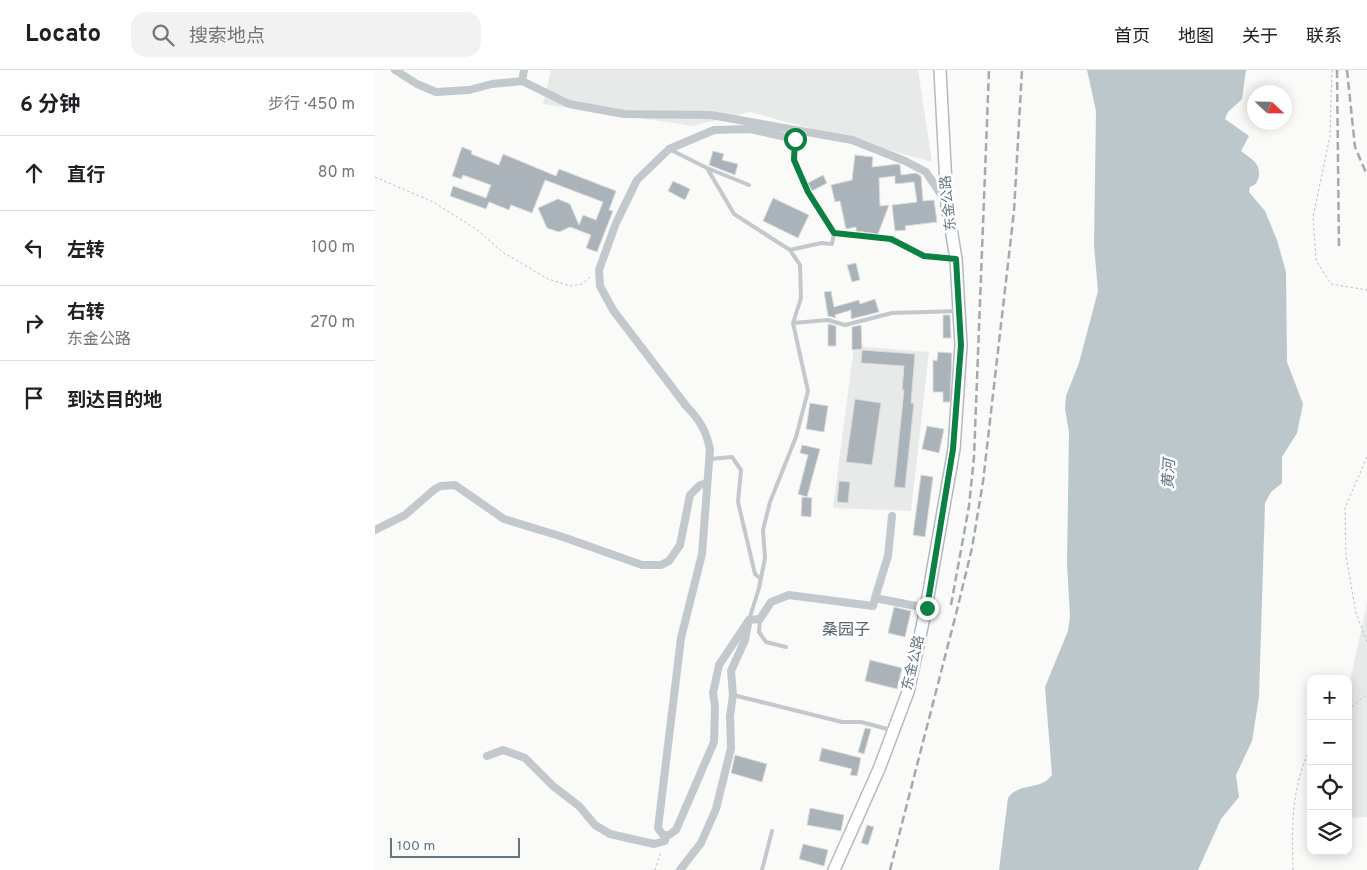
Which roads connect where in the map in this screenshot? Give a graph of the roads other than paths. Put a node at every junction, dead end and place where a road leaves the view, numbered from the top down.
1 (395, 70) edge
2 (524, 70) edge
3 (940, 70) edge
4 (522, 81) junction
5 (801, 131) junction
6 (795, 139) junction
7 (669, 149) junction
8 (707, 168) junction
9 (749, 185) dead end
10 (947, 204) junction
11 (834, 233) junction
12 (789, 250) junction
13 (956, 259) junction
14 (959, 311) junction
15 (793, 323) junction
16 (710, 459) junction
17 (707, 483) junction
18 (892, 516) dead end
19 (375, 530) edge
20 (761, 579) junction
21 (875, 598) junction
22 (927, 608) junction
23 (749, 620) junction
24 (761, 620) junction
25 (786, 647) dead end
26 (733, 695) junction
27 (893, 731) junction
28 (487, 756) dead end
29 (772, 831) dead end
30 (665, 838) junction
31 (680, 870) edge
32 (762, 870) edge
33 (834, 870) edge

1 - 4 street
2 - 4 street
3 - 10 main road, 东金公路
4 - 5 street
5 - 6 street
5 - 10 street
6 - 7 street
6 - 11 lane
7 - 8 lane
7 - 16 street
8 - 9 lane
8 - 12 lane
10 - 13 main road, 东金公路
11 - 12 lane
11 - 13 lane
12 - 15 lane
13 - 14 main road, 东金公路
14 - 15 lane
14 - 22 main road, 东金公路
15 - 20 lane
16 - 17 street
16 - 20 lane
17 - 19 street
17 - 30 street
18 - 21 street
20 - 23 lane
21 - 22 street
21 - 24 street
22 - 27 main road, 东金公路
23 - 24 street
23 - 26 street
23 - 30 street
24 - 25 lane
26 - 27 lane
26 - 31 street
27 - 33 main road, 东金公路
28 - 30 street
29 - 32 lane

